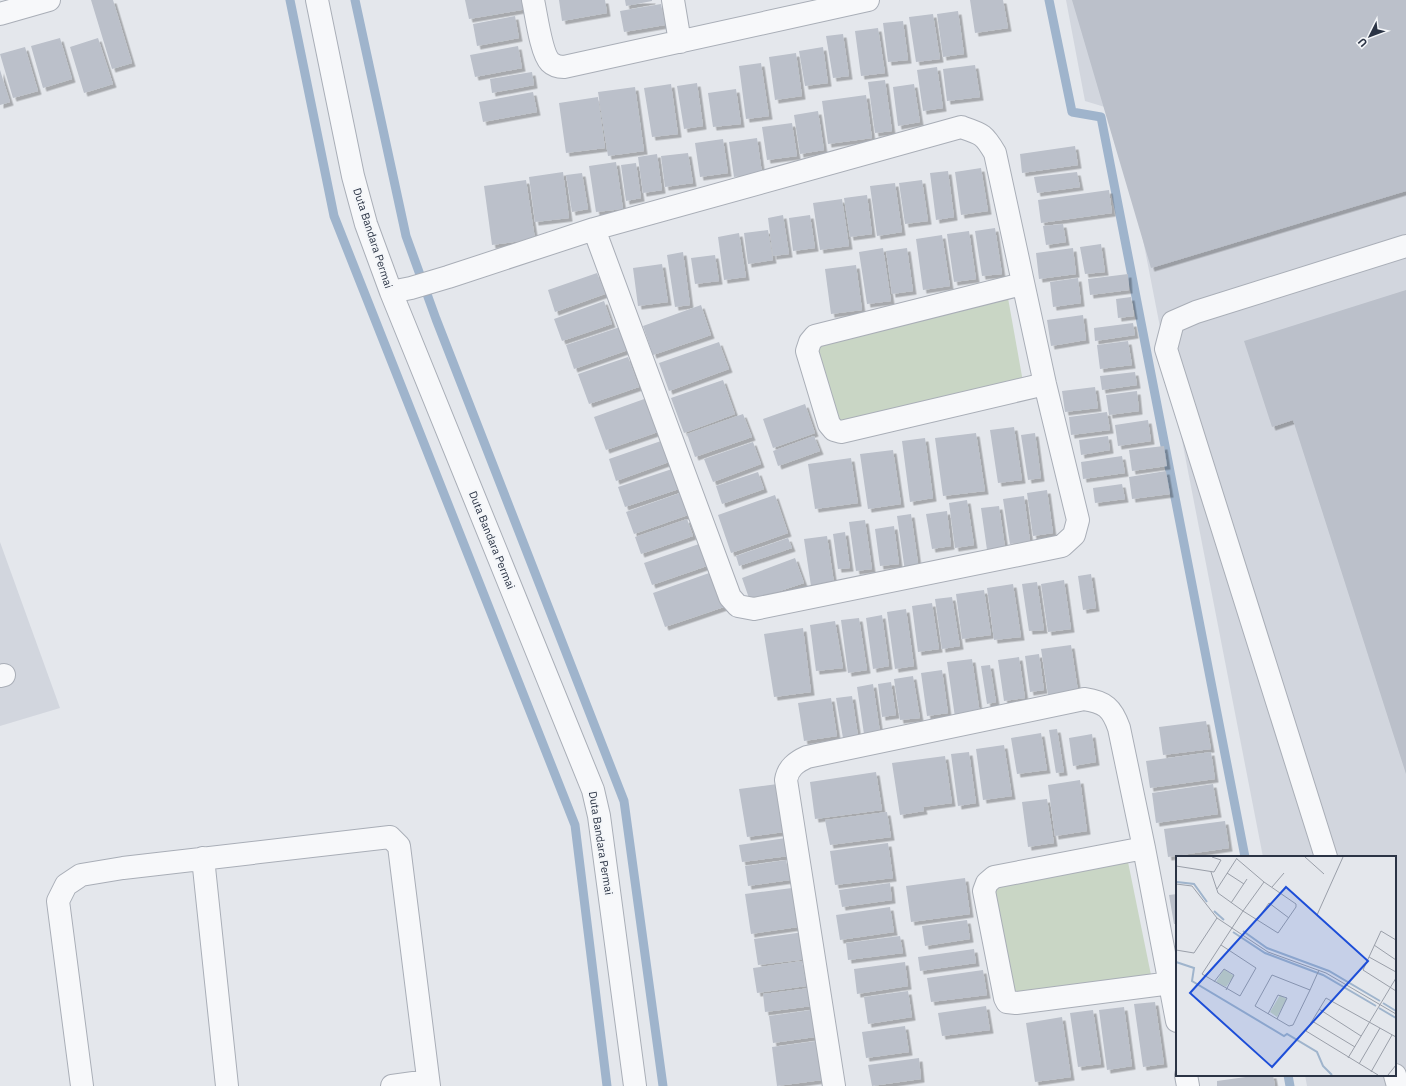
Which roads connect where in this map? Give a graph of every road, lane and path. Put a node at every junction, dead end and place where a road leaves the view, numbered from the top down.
1 (50, 0) edge
2 (317, 0) edge
3 (533, 0) edge
4 (673, 0) edge
5 (868, 0) edge
6 (805, 7) edge
7 (0, 14) edge
8 (680, 42) junction
9 (594, 229) junction
10 (1406, 246) edge
11 (1022, 284) junction
12 (401, 290) junction
13 (1045, 384) junction
14 (1144, 848) junction
15 (1326, 856) edge
16 (203, 858) junction
17 (1171, 983) junction
18 (1176, 1015) edge
19 (1186, 1076) edge
20 (1394, 1076) edge
21 (429, 1084) edge
22 (82, 1086) edge
23 (227, 1086) edge
24 (392, 1086) edge
25 (635, 1086) edge
26 (834, 1086) edge
27 (1188, 1086) edge
28 (1398, 1086) edge

1 - 7 street
2 - 12 street, Duta Bandara Permai
3 - 8 street
4 - 8 street
5 - 6 street
6 - 8 street
9 - 11 street
9 - 12 street
9 - 13 street
10 - 15 street
11 - 13 street
11 - 13 street
12 - 25 street, Duta Bandara Permai
14 - 17 street
14 - 17 street
14 - 26 street
16 - 21 street
16 - 22 street
16 - 23 street
17 - 18 street
19 - 27 street
20 - 28 street
21 - 24 street

